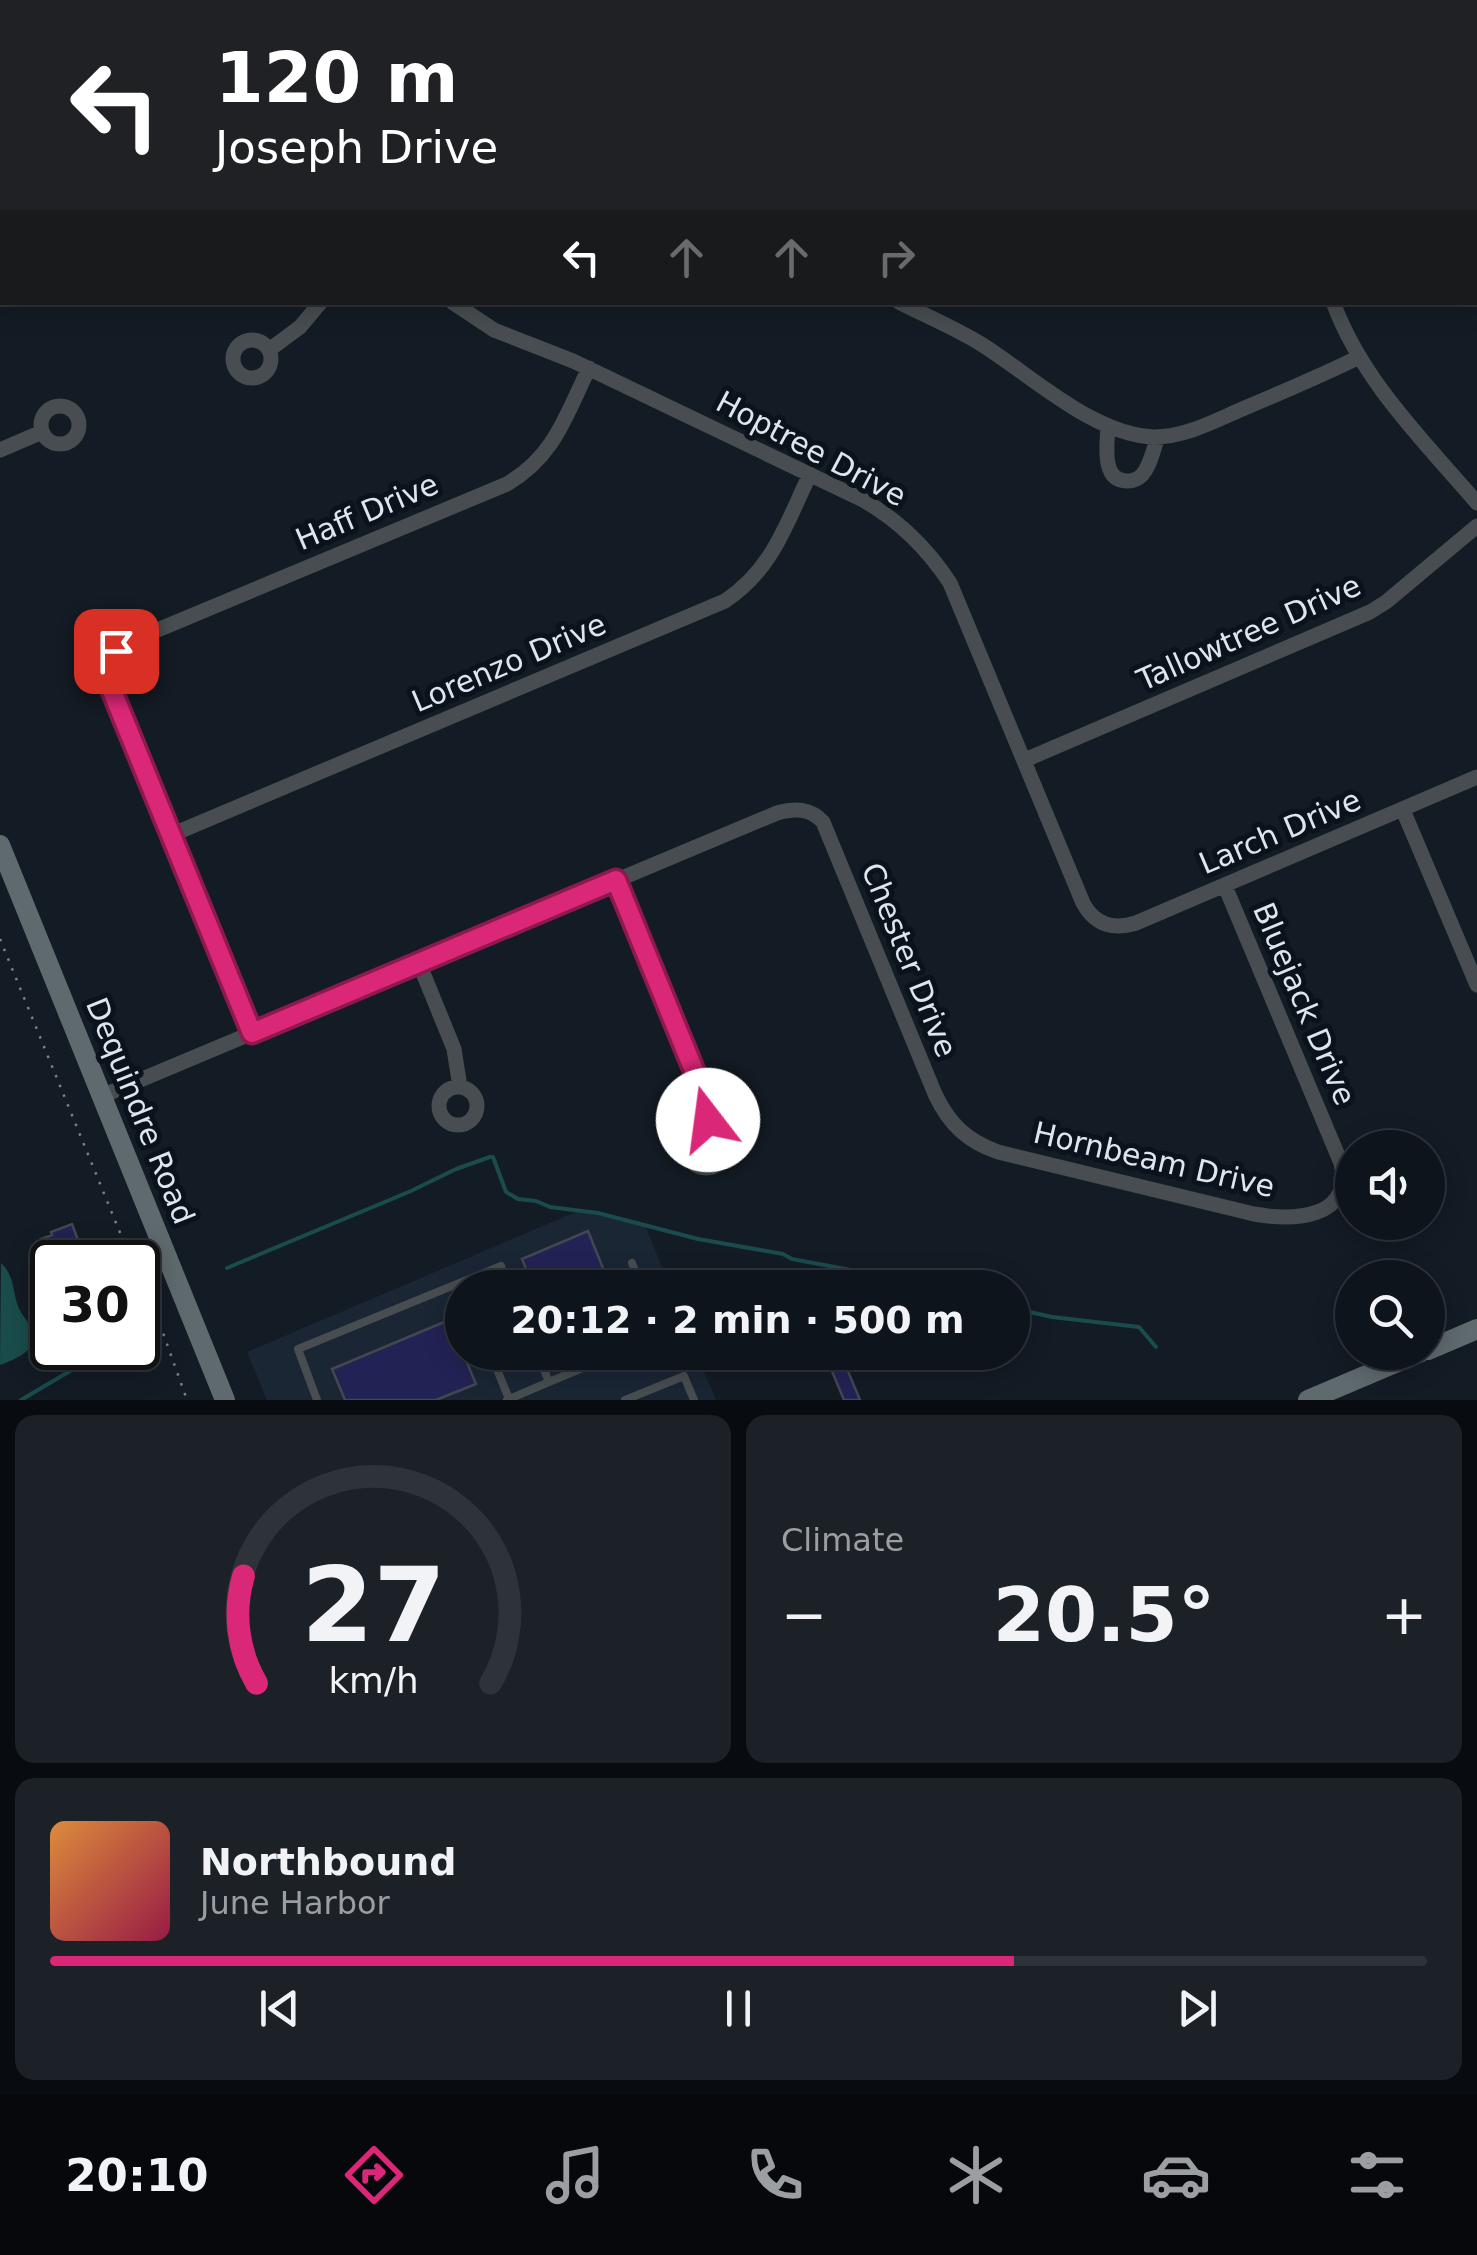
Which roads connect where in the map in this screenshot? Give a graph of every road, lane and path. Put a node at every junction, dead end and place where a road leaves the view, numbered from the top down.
1 (318, 305) edge
2 (456, 305) edge
3 (905, 305) edge
4 (1334, 305) edge
5 (268, 350) dead end
6 (1359, 357) junction
7 (589, 368) junction
8 (1108, 427) junction
9 (42, 432) dead end
10 (1158, 437) junction
11 (0, 450) edge
12 (810, 474) junction
13 (1477, 503) edge
14 (1477, 526) edge
15 (1025, 760) junction
16 (1477, 777) edge
17 (1404, 810) junction
18 (171, 835) junction
19 (0, 845) edge
20 (616, 880) junction
21 (7, 882) edge
22 (1225, 886) junction
23 (1103, 924) joint
24 (0, 939) edge
25 (419, 964) junction
26 (1477, 985) edge
27 (252, 1033) junction
28 (460, 1087) dead end
29 (102, 1096) junction
30 (708, 1130) dead end
31 (960, 1132) joint
32 (1335, 1149) edge
33 (1335, 1200) edge
34 (123, 1240) edge
35 (632, 1263) dead end
36 (635, 1270) edge
37 (445, 1291) edge
38 (160, 1326) edge
39 (1477, 1329) edge
40 (1445, 1342) edge
41 (497, 1370) edge
42 (544, 1370) edge
43 (578, 1370) edge
44 (1379, 1370) edge
45 (549, 1382) junction
46 (187, 1400) edge
47 (225, 1400) edge
48 (318, 1400) edge
49 (508, 1400) edge
50 (625, 1400) edge
51 (694, 1400) edge
52 (1308, 1400) edge

1 - 5 street
2 - 7 street, Hoptree Drive
3 - 8 street
4 - 6 street
6 - 10 street
6 - 13 street
7 - 12 street, Hoptree Drive
7 - 18 street, Haff Drive
8 - 10 street
8 - 10 street
9 - 11 street
12 - 15 street, Hoptree Drive
12 - 18 street, Lorenzo Drive
14 - 15 street, Tallowtree Drive
15 - 23 street, Hoptree Drive
16 - 17 street, Larch Drive
17 - 22 street, Larch Drive
17 - 26 street
18 - 27 street
19 - 21 main road, Dequindre Road
20 - 25 street
20 - 30 street
20 - 31 street, Chester Drive
21 - 29 main road, Dequindre Road
22 - 23 street, Larch Drive
22 - 32 street, Bluejack Drive
24 - 34 path
25 - 27 street
25 - 28 street
27 - 29 street
29 - 47 main road, Dequindre Road
31 - 33 street, Hornbeam Drive
35 - 36 lane
37 - 48 lane
38 - 46 path
39 - 40 main road
41 - 49 lane
42 - 45 lane
43 - 45 lane
44 - 52 main road
45 - 49 lane
50 - 51 lane

